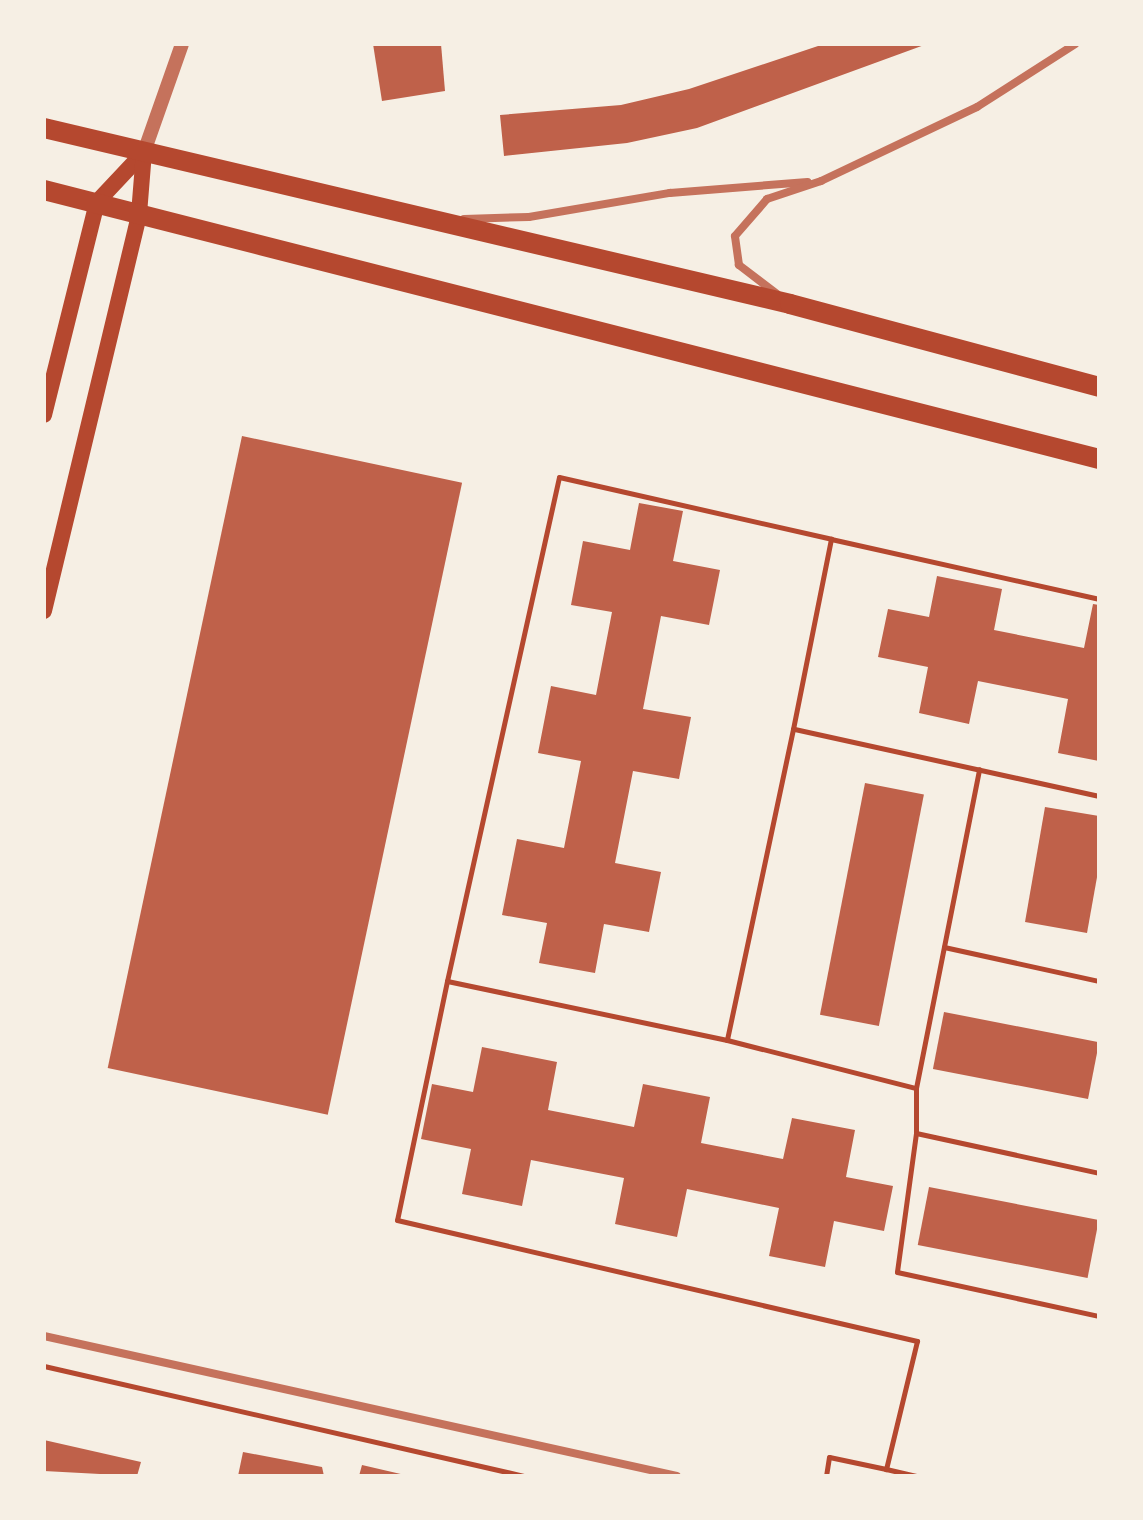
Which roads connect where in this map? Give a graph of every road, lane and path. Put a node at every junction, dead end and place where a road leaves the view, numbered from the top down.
1 (182, 44) edge
2 (1075, 44) edge
3 (44, 128) edge
4 (144, 152) junction
5 (821, 181) junction
6 (44, 190) edge
7 (97, 202) junction
8 (139, 214) junction
9 (447, 220) junction
10 (790, 304) junction
11 (1099, 387) edge
12 (44, 415) edge
13 (1099, 459) edge
14 (831, 539) junction
15 (1099, 599) edge
16 (44, 611) edge
17 (793, 729) junction
18 (979, 769) junction
19 (1099, 796) edge
20 (944, 947) junction
21 (447, 981) junction
22 (1099, 981) edge
23 (727, 1040) junction
24 (916, 1088) junction
25 (916, 1133) junction
26 (1099, 1173) edge
27 (1099, 1316) edge
28 (44, 1336) edge
29 (44, 1366) edge
30 (886, 1469) junction
31 (524, 1476) edge
32 (677, 1476) edge
33 (826, 1476) edge
34 (917, 1476) edge

1 - 4 street
2 - 5 street
3 - 4 main road
4 - 7 main road
4 - 8 main road
4 - 9 main road
5 - 9 street
5 - 10 street
6 - 7 main road
7 - 8 main road
7 - 12 main road
8 - 13 main road
8 - 16 main road
9 - 10 main road
10 - 11 main road
14 - 15 path
14 - 17 path
14 - 21 path
17 - 18 path
17 - 23 path
18 - 19 path
18 - 20 path
20 - 22 path
20 - 24 path
21 - 23 path
21 - 30 path
23 - 24 path
24 - 25 path
25 - 26 path
25 - 27 path
28 - 32 street
29 - 31 path
30 - 33 path
30 - 34 path

